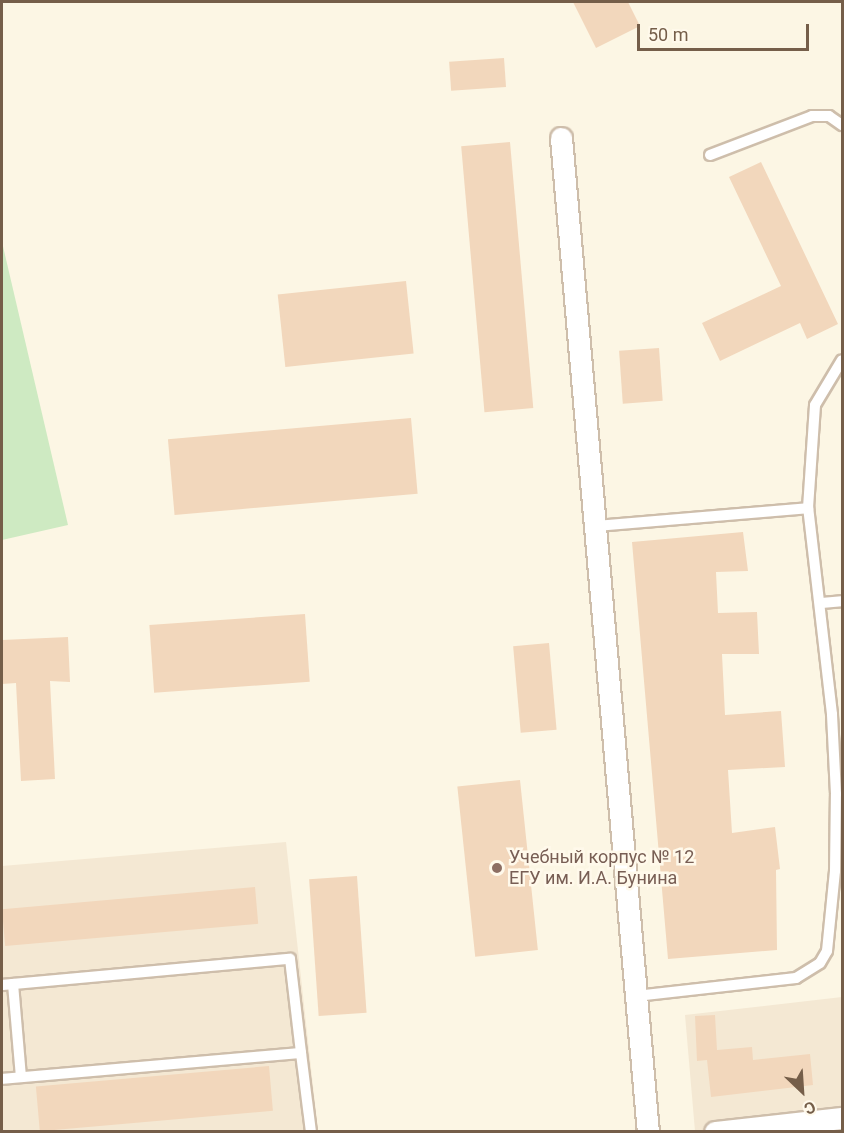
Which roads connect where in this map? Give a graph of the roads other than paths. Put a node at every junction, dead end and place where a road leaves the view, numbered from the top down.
1 (843, 125) edge
2 (561, 138) dead end
3 (711, 155) dead end
4 (843, 360) edge
5 (808, 508) junction
6 (595, 526) junction
7 (843, 601) edge
8 (821, 603) junction
9 (837, 713) edge
10 (839, 794) edge
11 (7, 984) edge
12 (636, 996) junction
13 (301, 1053) junction
14 (21, 1077) junction
15 (2, 1079) edge
16 (843, 1118) edge
17 (310, 1131) edge
18 (648, 1131) edge
19 (715, 1131) edge

1 - 3 lane
2 - 6 street
4 - 5 lane
5 - 6 lane
5 - 8 lane
6 - 12 street
7 - 8 lane
8 - 9 lane
9 - 10 lane
10 - 12 lane
11 - 13 lane
11 - 14 lane
12 - 18 street
13 - 14 lane
13 - 17 lane
14 - 15 lane
16 - 19 street

